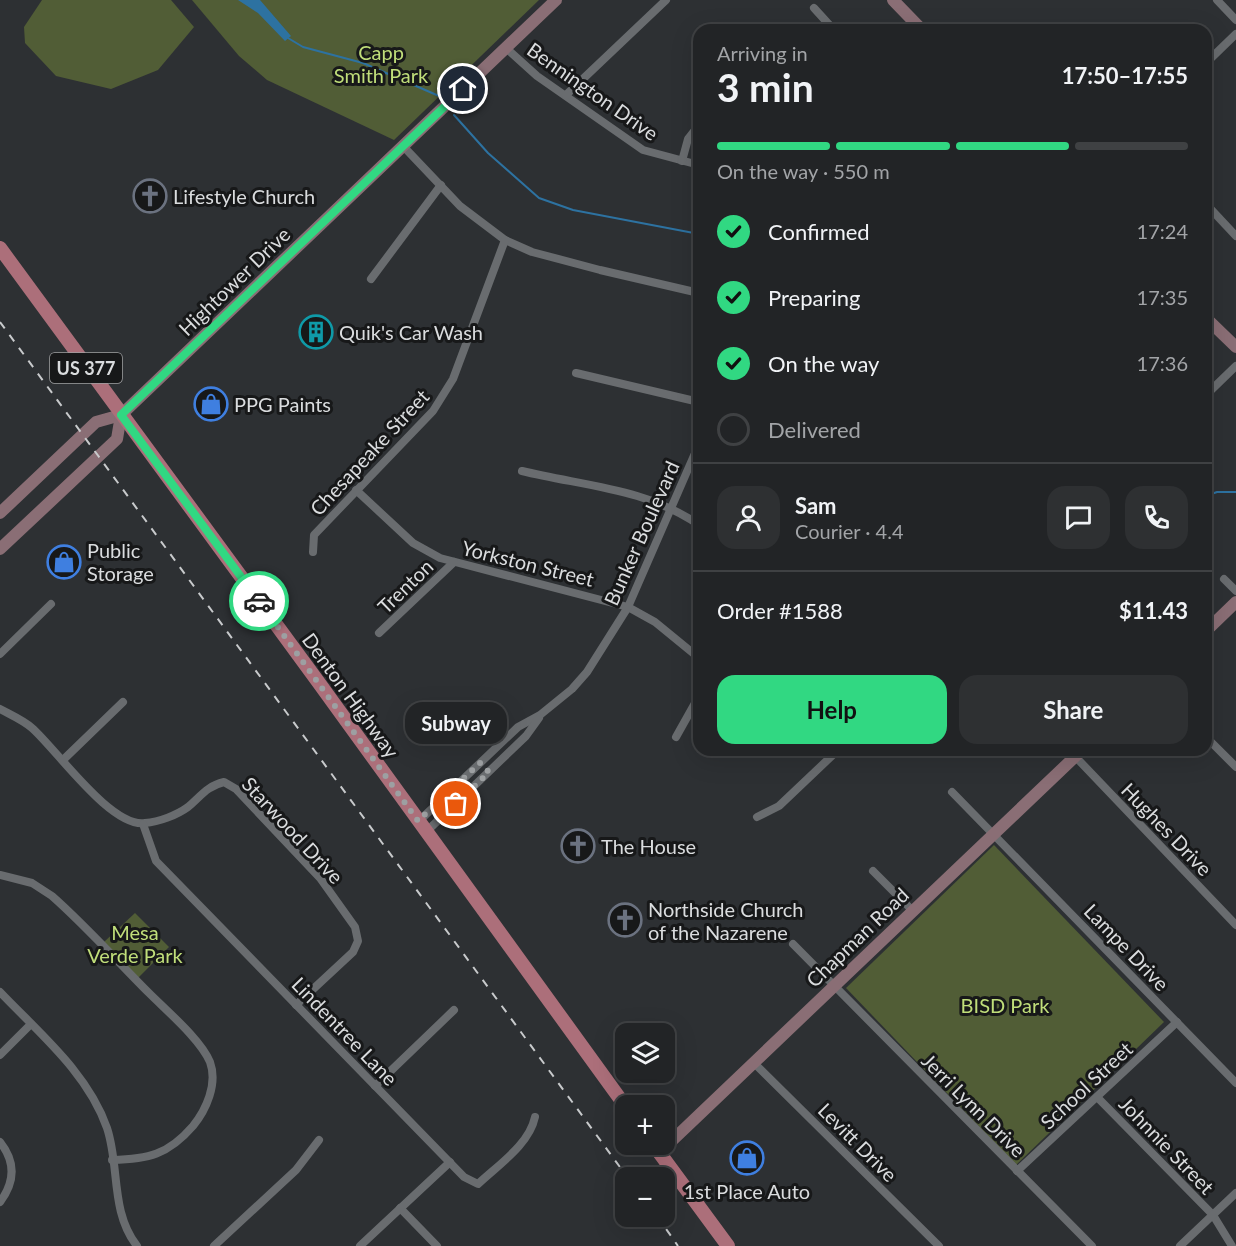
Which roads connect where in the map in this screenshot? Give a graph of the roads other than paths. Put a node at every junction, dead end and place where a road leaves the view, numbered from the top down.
1 (556, 0) edge
2 (666, 0) edge
3 (893, 0) edge
4 (1217, 0) edge
5 (814, 8) dead end
6 (1236, 20) edge
7 (829, 24) edge
8 (916, 24) edge
9 (1236, 34) edge
10 (506, 48) junction
11 (1212, 57) edge
12 (566, 95) junction
13 (693, 133) edge
14 (403, 146) junction
15 (682, 162) junction
16 (693, 164) edge
17 (441, 185) junction
18 (1212, 210) edge
19 (1236, 236) edge
20 (505, 240) junction
21 (0, 248) edge
22 (371, 279) dead end
23 (693, 292) edge
24 (1212, 324) edge
25 (1236, 347) edge
26 (1236, 366) edge
27 (576, 374) dead end
28 (1212, 389) edge
29 (693, 401) edge
30 (121, 415) junction
31 (693, 458) edge
32 (522, 471) dead end
33 (356, 490) junction
34 (671, 507) junction
35 (0, 513) edge
36 (693, 521) edge
37 (0, 549) edge
38 (313, 552) dead end
39 (454, 562) junction
40 (1224, 579) dead end
41 (1236, 591) edge
42 (51, 604) dead end
43 (1235, 605) edge
44 (628, 607) junction
45 (1212, 626) edge
46 (379, 633) dead end
47 (693, 653) edge
48 (0, 654) edge
49 (123, 702) dead end
50 (693, 707) edge
51 (0, 710) edge
52 (540, 715) junction
53 (676, 737) dead end
54 (1212, 743) edge
55 (832, 756) edge
56 (1071, 756) edge
57 (1079, 756) edge
58 (63, 760) junction
59 (480, 763) junction
60 (1236, 767) edge
61 (489, 772) junction
62 (952, 792) dead end
63 (757, 817) dead end
64 (143, 824) junction
65 (422, 827) junction
66 (994, 833) junction
67 (873, 871) dead end
68 (0, 875) edge
69 (913, 911) junction
70 (1236, 925) edge
71 (793, 944) dead end
72 (833, 987) junction
73 (0, 992) edge
74 (296, 1005) junction
75 (454, 1010) dead end
76 (1178, 1022) junction
77 (31, 1024) junction
78 (0, 1055) edge
79 (754, 1063) junction
80 (1236, 1083) edge
81 (375, 1086) junction
82 (617, 1095) edge
83 (1097, 1097) junction
84 (535, 1117) dead end
85 (675, 1132) edge
86 (319, 1140) dead end
87 (0, 1142) edge
88 (660, 1155) edge
89 (112, 1160) junction
90 (450, 1162) junction
91 (1017, 1171) junction
92 (1236, 1194) edge
93 (0, 1202) edge
94 (400, 1208) junction
95 (1213, 1215) junction
96 (137, 1246) edge
97 (214, 1246) edge
98 (360, 1246) edge
99 (437, 1246) edge
100 (728, 1246) edge
101 (939, 1246) edge
102 (1092, 1246) edge
103 (1180, 1246) edge
104 (1232, 1246) edge

1 - 10 main road, Hightower Drive
2 - 12 street
3 - 8 main road
4 - 6 street
5 - 7 street
9 - 11 street
10 - 12 street, Bennington Drive
10 - 14 main road, Hightower Drive
12 - 15 street, Bennington Drive
13 - 15 street
14 - 17 street
14 - 30 main road, Hightower Drive
15 - 16 street, Bennington Drive
17 - 20 street
17 - 22 street
18 - 19 street
20 - 23 street
20 - 33 street, Chesapeake Street
21 - 30 main road, Denton Highway / US 377
24 - 25 main road
26 - 28 street
27 - 29 street
30 - 35 main road
30 - 37 main road
30 - 65 main road, Denton Highway / US 377
31 - 34 street, Bunker Boulevard
32 - 34 street
33 - 38 street, Chesapeake Street
33 - 39 street, Yorkston Street
34 - 36 street
34 - 44 street, Bunker Boulevard
39 - 44 street, Yorkston Street
39 - 46 street, Trenton
40 - 41 street
42 - 48 street
43 - 45 main road
44 - 47 street, Yorkston Street
44 - 52 street, Bunker Boulevard
49 - 58 street
50 - 53 street
51 - 58 street
52 - 59 street, Bunker Boulevard
52 - 61 street, Bunker Boulevard
54 - 60 street
55 - 63 street
56 - 66 main road, Chapman Road
57 - 70 street, Hughes Drive
58 - 64 street
59 - 61 street
59 - 65 street, Bunker Boulevard
61 - 65 street, Bunker Boulevard
62 - 66 street, Lampe Drive
64 - 74 street, Lindentree Lane
64 - 74 street, Starwood Drive
65 - 82 main road, Denton Highway / US 377
66 - 69 main road, Chapman Road
66 - 76 street, Lampe Drive
67 - 69 street
68 - 89 street
69 - 72 main road, Chapman Road
71 - 72 street, Jerri Lynn Drive
72 - 79 main road, Chapman Road
72 - 91 street, Jerri Lynn Drive
73 - 77 street
74 - 81 street, Lindentree Lane
75 - 81 street
76 - 80 street, Lampe Drive
76 - 83 street, School Street
77 - 78 street
77 - 89 street
79 - 85 main road, Chapman Road
79 - 101 street, Levitt Drive
81 - 90 street, Lindentree Lane
83 - 91 street, School Street
83 - 95 street, Johnnie Street
84 - 90 street, Lindentree Lane
86 - 97 street
87 - 93 street
88 - 100 main road
89 - 96 street
90 - 94 street
91 - 102 street, Jerri Lynn Drive
92 - 95 street
94 - 98 street
94 - 99 street
95 - 103 street
95 - 104 street, Johnnie Street

